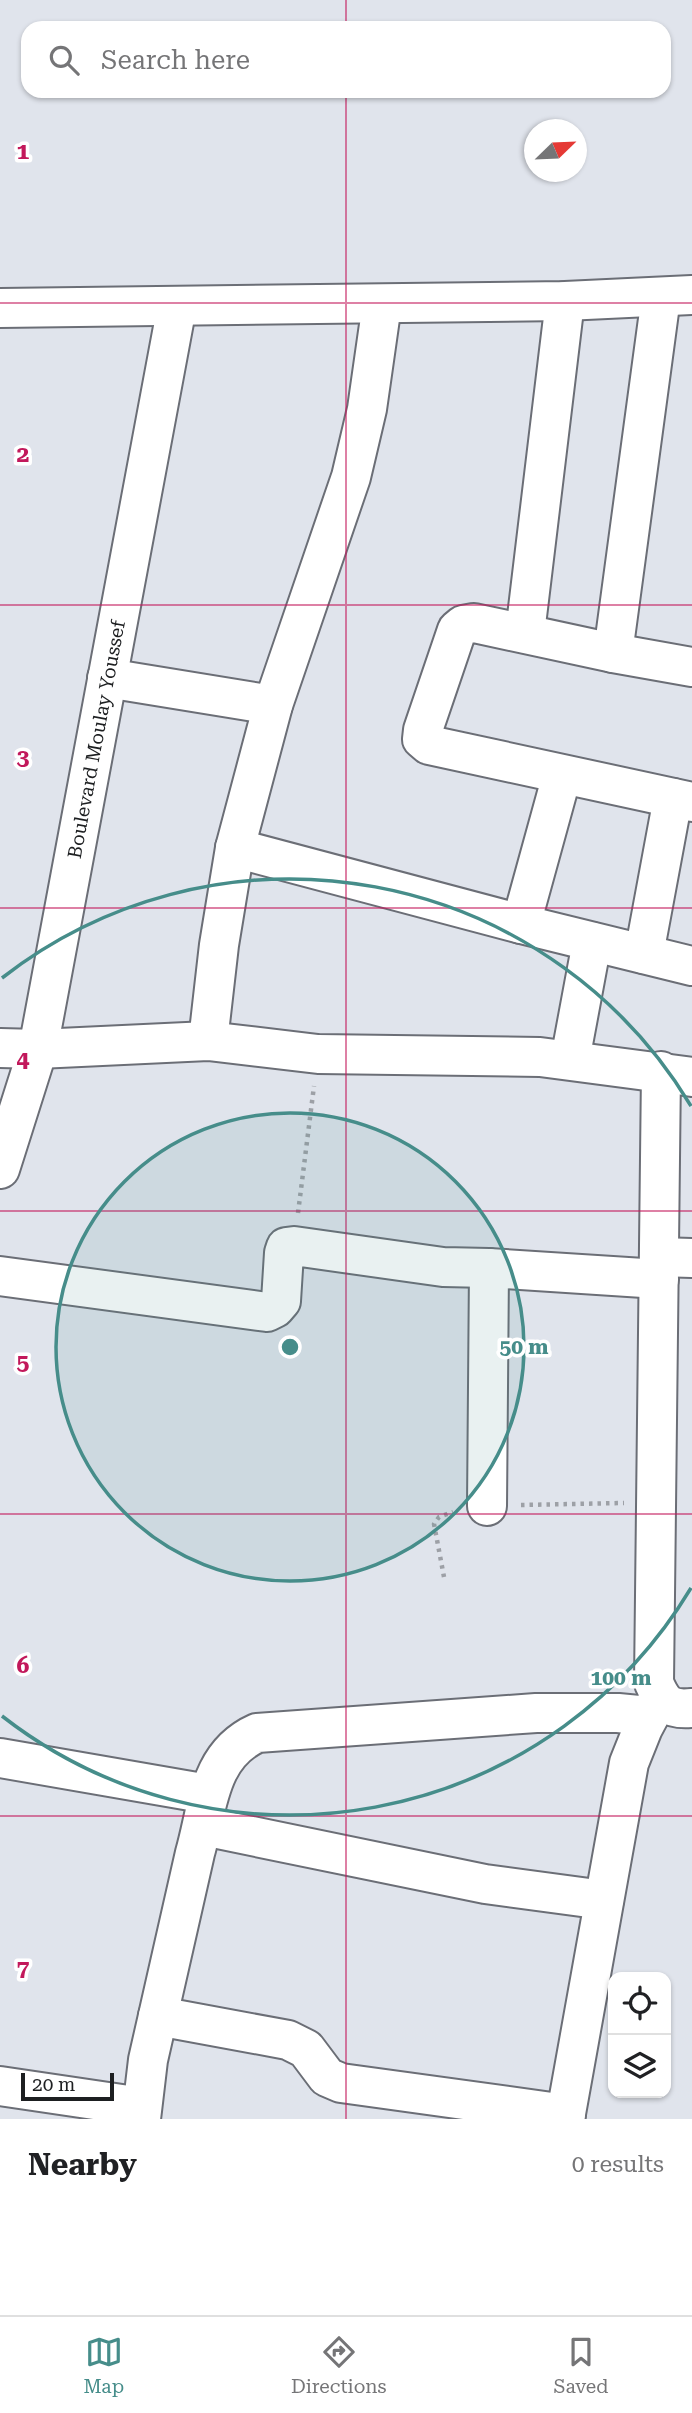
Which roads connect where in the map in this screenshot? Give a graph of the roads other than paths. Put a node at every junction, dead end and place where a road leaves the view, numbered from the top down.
1 (676, 296) edge
2 (565, 301) junction
3 (382, 303) junction
4 (177, 306) junction
5 (0, 308) edge
6 (525, 633) junction
7 (613, 653) junction
8 (692, 667) edge
9 (107, 678) junction
10 (273, 705) junction
11 (562, 775) junction
12 (683, 800) edge
13 (234, 848) junction
14 (521, 924) junction
15 (592, 942) junction
16 (644, 954) junction
17 (692, 966) edge
18 (208, 1041) junction
19 (0, 1048) edge
20 (38, 1049) junction
21 (570, 1060) junction
22 (677, 1074) edge
23 (0, 1169) edge
24 (670, 1265) edge
25 (489, 1268) junction
26 (0, 1276) edge
27 (487, 1506) dead end
28 (667, 1707) edge
29 (0, 1758) edge
30 (206, 1810) junction
31 (604, 1900) junction
32 (158, 2016) junction
33 (0, 2086) edge
34 (142, 2113) edge
35 (566, 2116) edge

1 - 2 street
1 - 7 street
2 - 3 street
2 - 6 street
3 - 4 street
3 - 10 street
4 - 5 street
4 - 9 street, Boulevard Moulay Youssef
6 - 7 street
6 - 11 street
7 - 8 street
9 - 10 street
9 - 20 street, Boulevard Moulay Youssef
10 - 13 street
11 - 12 street
11 - 14 street
12 - 16 street
13 - 14 street
13 - 18 street
14 - 15 street
15 - 16 street
15 - 21 street
16 - 17 street
18 - 20 street
18 - 21 street
19 - 20 street
20 - 23 street, Boulevard Moulay Youssef
21 - 22 street
22 - 24 street
24 - 25 street
24 - 28 street
25 - 26 street
25 - 27 street
28 - 30 street
28 - 31 street
29 - 30 street
30 - 31 street
30 - 32 street
31 - 35 street
32 - 34 street
32 - 35 street
33 - 34 street

